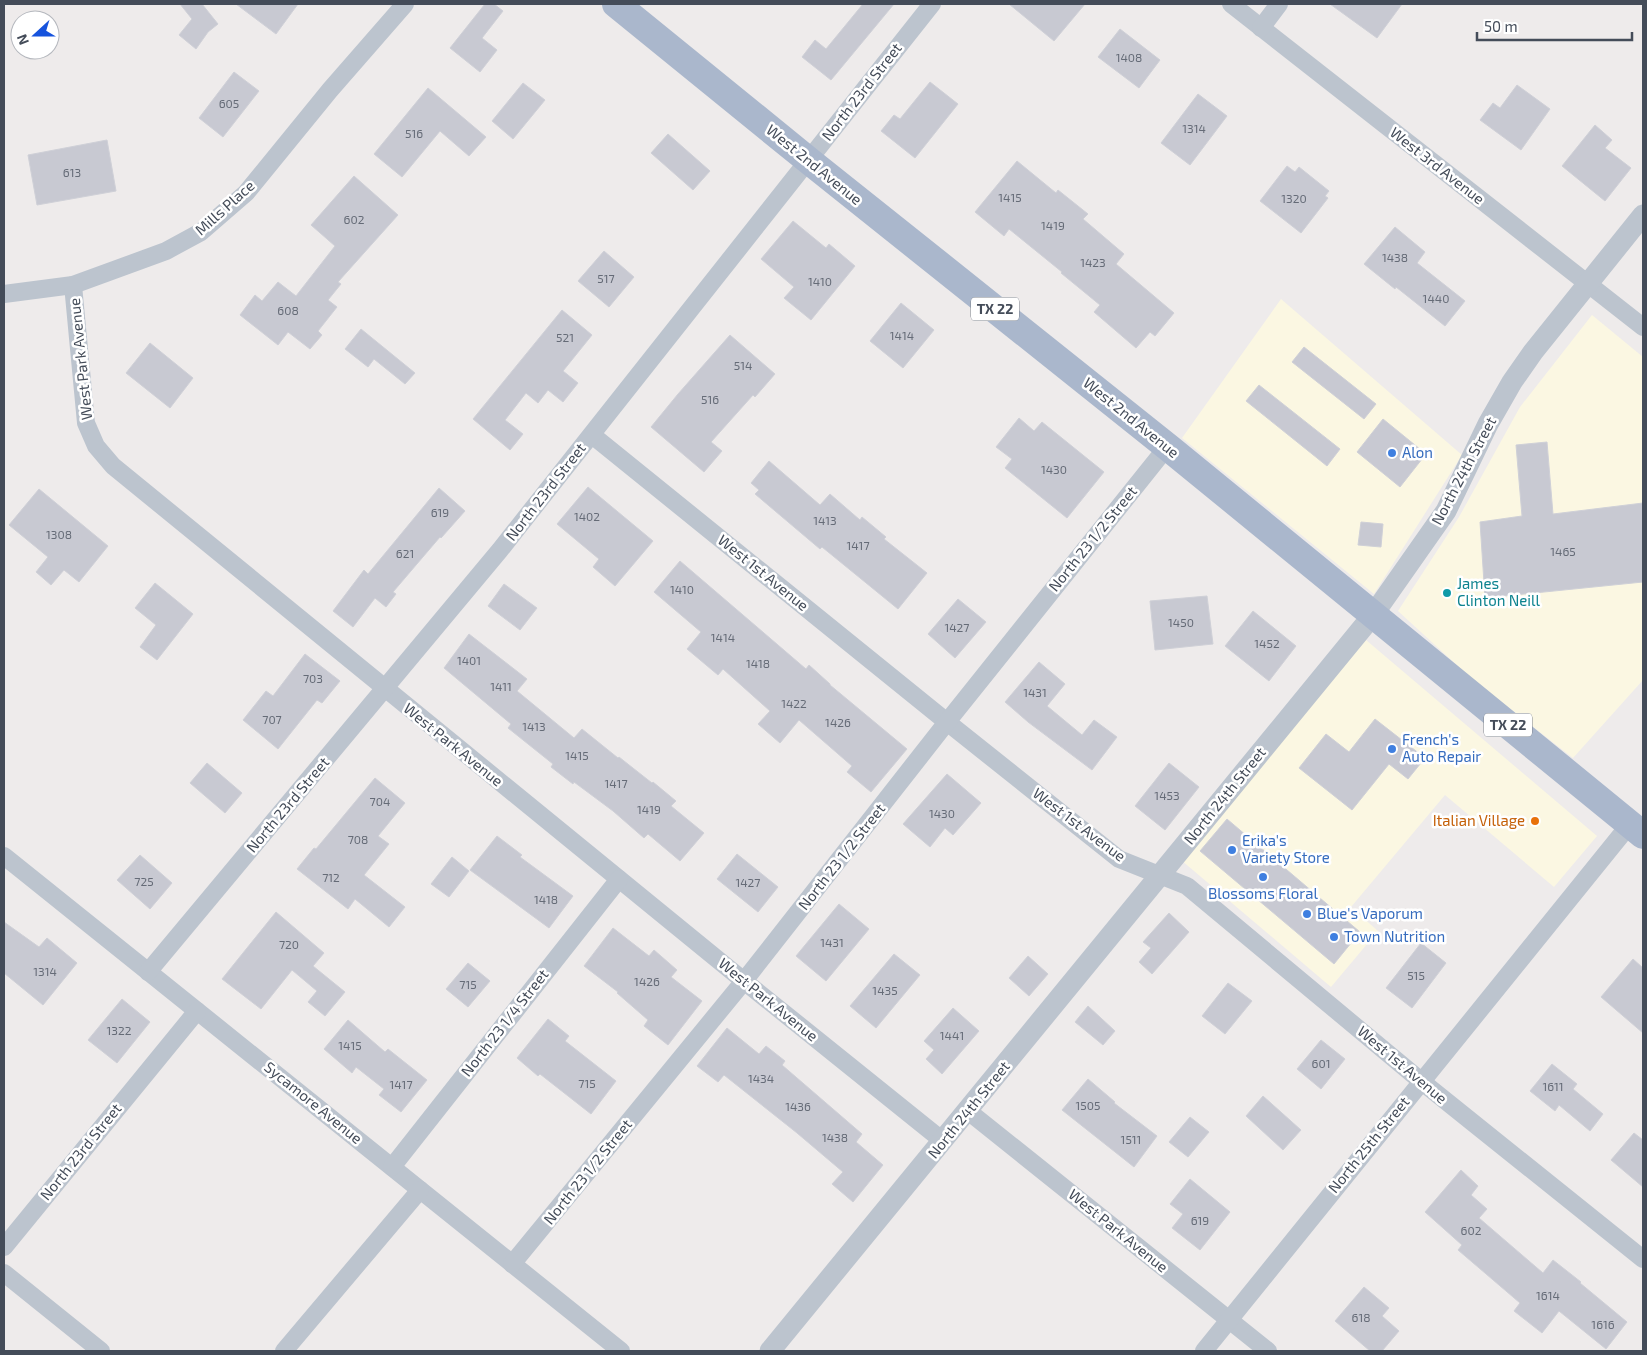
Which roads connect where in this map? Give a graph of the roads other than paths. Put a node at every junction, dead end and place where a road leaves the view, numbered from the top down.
1 (405, 4) edge
2 (616, 4) edge
3 (932, 4) edge
4 (1231, 4) edge
5 (1279, 4) edge
6 (1261, 28) junction
7 (808, 160) junction
8 (1643, 216) edge
9 (1588, 283) junction
10 (73, 285) junction
11 (4, 294) edge
12 (1643, 327) edge
13 (592, 434) junction
14 (1167, 447) junction
15 (1373, 615) junction
16 (384, 689) junction
17 (947, 722) junction
18 (1636, 829) edge
19 (4, 856) edge
20 (1161, 875) junction
21 (619, 879) junction
22 (148, 972) junction
23 (744, 982) junction
24 (197, 1011) junction
25 (1421, 1081) junction
26 (968, 1111) junction
27 (943, 1141) junction
28 (392, 1167) junction
29 (420, 1190) junction
30 (4, 1247) edge
31 (1643, 1259) edge
32 (512, 1264) junction
33 (4, 1273) edge
34 (1229, 1320) junction
35 (101, 1351) edge
36 (284, 1351) edge
37 (621, 1351) edge
38 (771, 1351) edge
39 (1204, 1351) edge
40 (1268, 1351) edge

1 - 10 street, Mills Place
2 - 7 main road, West 2nd Avenue / TX 22
3 - 7 street, North 23rd Street
4 - 6 street, West 3rd Avenue
5 - 6 street
6 - 9 street, West 3rd Avenue
7 - 13 street, North 23rd Street
7 - 14 main road, West 2nd Avenue / TX 22
8 - 9 street, North 24th Street
9 - 12 street, West 3rd Avenue
9 - 15 street, North 24th Street
10 - 11 street, Mills Place
10 - 16 street, West Park Avenue
13 - 16 street, North 23rd Street
13 - 17 street, West 1st Avenue
14 - 15 main road, West 2nd Avenue / TX 22
14 - 17 street, North 23 1/2 Street
15 - 18 main road, West 2nd Avenue / TX 22
15 - 20 street, North 24th Street
16 - 21 street, West Park Avenue
16 - 22 street, North 23rd Street
17 - 20 street, West 1st Avenue
17 - 23 street, North 23 1/2 Street
18 - 25 street, North 25th Street
19 - 22 street, Sycamore Avenue
20 - 25 street, West 1st Avenue
20 - 26 street, North 24th Street
21 - 23 street, West Park Avenue
21 - 28 street, North 23 1/4 Street
22 - 24 street, Sycamore Avenue
23 - 27 street, West Park Avenue
23 - 32 street, North 23 1/2 Street
24 - 28 street, Sycamore Avenue
24 - 30 street, North 23rd Street
25 - 31 street, West 1st Avenue
25 - 34 street, North 25th Street
26 - 27 street, North 24th Street
26 - 34 street, West Park Avenue
27 - 38 street, North 24th Street
28 - 29 street, Sycamore Avenue
29 - 32 street, Sycamore Avenue
29 - 36 street
32 - 37 street, Sycamore Avenue
33 - 35 street
34 - 39 street, North 25th Street
34 - 40 street, West Park Avenue

